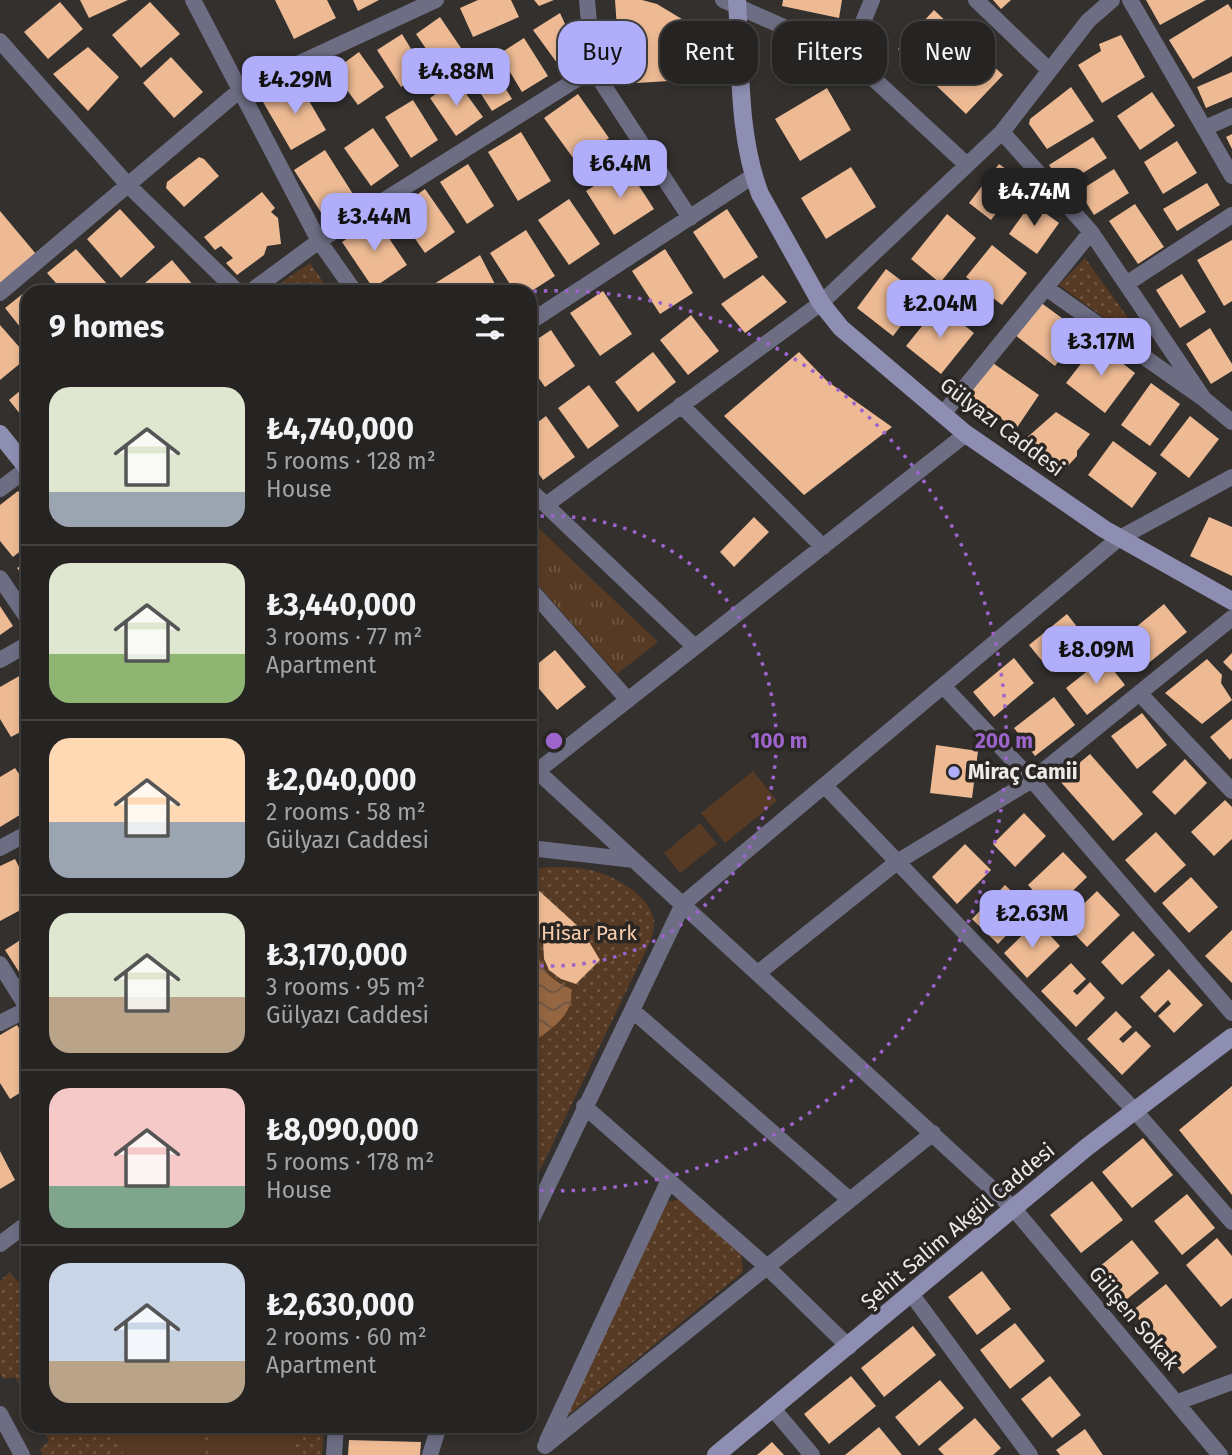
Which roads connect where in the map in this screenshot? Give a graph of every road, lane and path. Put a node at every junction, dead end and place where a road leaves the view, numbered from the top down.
1 (193, 0) edge
2 (436, 0) edge
3 (587, 0) edge
4 (872, 0) edge
5 (976, 0) edge
6 (1112, 0) edge
7 (1130, 0) edge
8 (732, 2) edge
9 (589, 21) edge
10 (773, 21) edge
11 (863, 21) edge
12 (3, 50) edge
13 (1049, 71) junction
14 (569, 84) edge
15 (603, 84) edge
16 (879, 84) edge
17 (239, 91) junction
18 (1232, 116) edge
19 (1205, 128) junction
20 (1002, 132) junction
21 (967, 165) junction
22 (753, 176) junction
23 (1232, 176) edge
24 (128, 185) junction
25 (1232, 215) edge
26 (690, 218) junction
27 (1091, 232) junction
28 (319, 242) junction
29 (1126, 284) junction
30 (232, 285) edge
31 (260, 285) edge
32 (350, 285) edge
33 (1046, 288) junction
34 (0, 293) edge
35 (821, 303) junction
36 (537, 317) edge
37 (1204, 399) junction
38 (681, 405) junction
39 (943, 414) junction
40 (1232, 422) edge
41 (0, 434) edge
42 (967, 434) junction
43 (21, 460) edge
44 (21, 474) edge
45 (1232, 477) edge
46 (0, 489) edge
47 (537, 497) edge
48 (546, 505) junction
49 (1118, 539) junction
50 (822, 547) junction
51 (0, 578) edge
52 (537, 597) edge
53 (1232, 601) edge
54 (21, 609) edge
55 (1232, 618) edge
56 (695, 647) junction
57 (21, 648) edge
58 (0, 660) edge
59 (943, 686) junction
60 (1141, 695) junction
61 (628, 700) junction
62 (537, 772) edge
63 (537, 777) edge
64 (1032, 780) junction
65 (825, 786) junction
66 (1232, 791) edge
67 (21, 838) edge
68 (0, 848) edge
69 (537, 850) edge
70 (634, 860) junction
71 (897, 862) junction
72 (683, 904) junction
73 (0, 964) edge
74 (758, 973) junction
75 (21, 998) edge
76 (632, 1010) junction
77 (21, 1012) edge
78 (1232, 1013) edge
79 (0, 1023) edge
80 (1232, 1037) edge
81 (584, 1106) junction
82 (1135, 1111) junction
83 (933, 1133) junction
84 (668, 1180) junction
85 (850, 1200) junction
86 (537, 1208) edge
87 (1014, 1209) junction
88 (1232, 1222) edge
89 (21, 1228) edge
90 (0, 1244) edge
91 (766, 1266) junction
92 (912, 1295) junction
93 (849, 1347) junction
94 (1232, 1382) edge
95 (1178, 1402) junction
96 (774, 1410) junction
97 (0, 1414) edge
98 (336, 1433) edge
99 (436, 1433) edge
100 (542, 1450) edge
101 (22, 1455) edge
102 (334, 1455) edge
103 (430, 1455) edge
104 (716, 1455) edge
105 (812, 1455) edge
106 (1030, 1455) edge
107 (1220, 1455) edge

1 - 17 street
2 - 17 street
3 - 9 street
4 - 11 street
5 - 13 street
6 - 13 street
7 - 19 street
8 - 10 street
8 - 22 street, Gülyazı Caddesi
12 - 24 street
13 - 20 street
14 - 28 street
15 - 26 street
16 - 21 street
17 - 24 street
17 - 28 street
18 - 19 street
19 - 23 street
20 - 21 street
20 - 27 street
21 - 35 street
22 - 26 street
22 - 35 street, Gülyazı Caddesi
24 - 30 street
24 - 34 street
25 - 29 street
26 - 36 street
27 - 29 street
27 - 33 street
28 - 31 street
28 - 32 street
29 - 37 street
33 - 37 street
33 - 39 street
35 - 38 street
35 - 39 street, Gülyazı Caddesi
37 - 40 street
38 - 48 street
38 - 50 street
39 - 42 street, Gülyazı Caddesi
41 - 43 street
42 - 49 street, Gülyazı Caddesi
42 - 50 street
44 - 46 street
45 - 49 street
47 - 48 street
48 - 56 street
49 - 53 street, Gülyazı Caddesi
49 - 59 street
50 - 56 street
51 - 54 street
52 - 61 street
55 - 60 street
56 - 61 street
57 - 58 street
59 - 64 street
59 - 65 street
60 - 64 street
60 - 66 street
61 - 62 street
63 - 70 street, Gülşen Sokak
64 - 71 street
64 - 78 street
65 - 71 street
65 - 72 street
67 - 68 street
69 - 70 street
70 - 72 street, Gülşen Sokak
71 - 74 street
71 - 82 street
72 - 74 street, Gülşen Sokak
72 - 76 street
73 - 75 street
74 - 83 street, Gülşen Sokak
76 - 81 street
76 - 85 street
77 - 79 street
80 - 82 street, Şehit Salim Akgül Caddesi
81 - 84 street
81 - 86 street
82 - 87 street, Şehit Salim Akgül Caddesi
82 - 88 street
83 - 85 street
83 - 87 street, Gülşen Sokak
84 - 91 street
84 - 100 street
85 - 91 street
87 - 92 street, Şehit Salim Akgül Caddesi
87 - 95 street, Gülşen Sokak
89 - 90 street
91 - 93 street
91 - 100 street
92 - 93 street, Şehit Salim Akgül Caddesi
92 - 106 street
93 - 96 street, Şehit Salim Akgül Caddesi
94 - 95 street
95 - 107 street, Gülşen Sokak
96 - 104 street, Şehit Salim Akgül Caddesi
96 - 105 street
97 - 101 street
98 - 102 street
99 - 103 street

